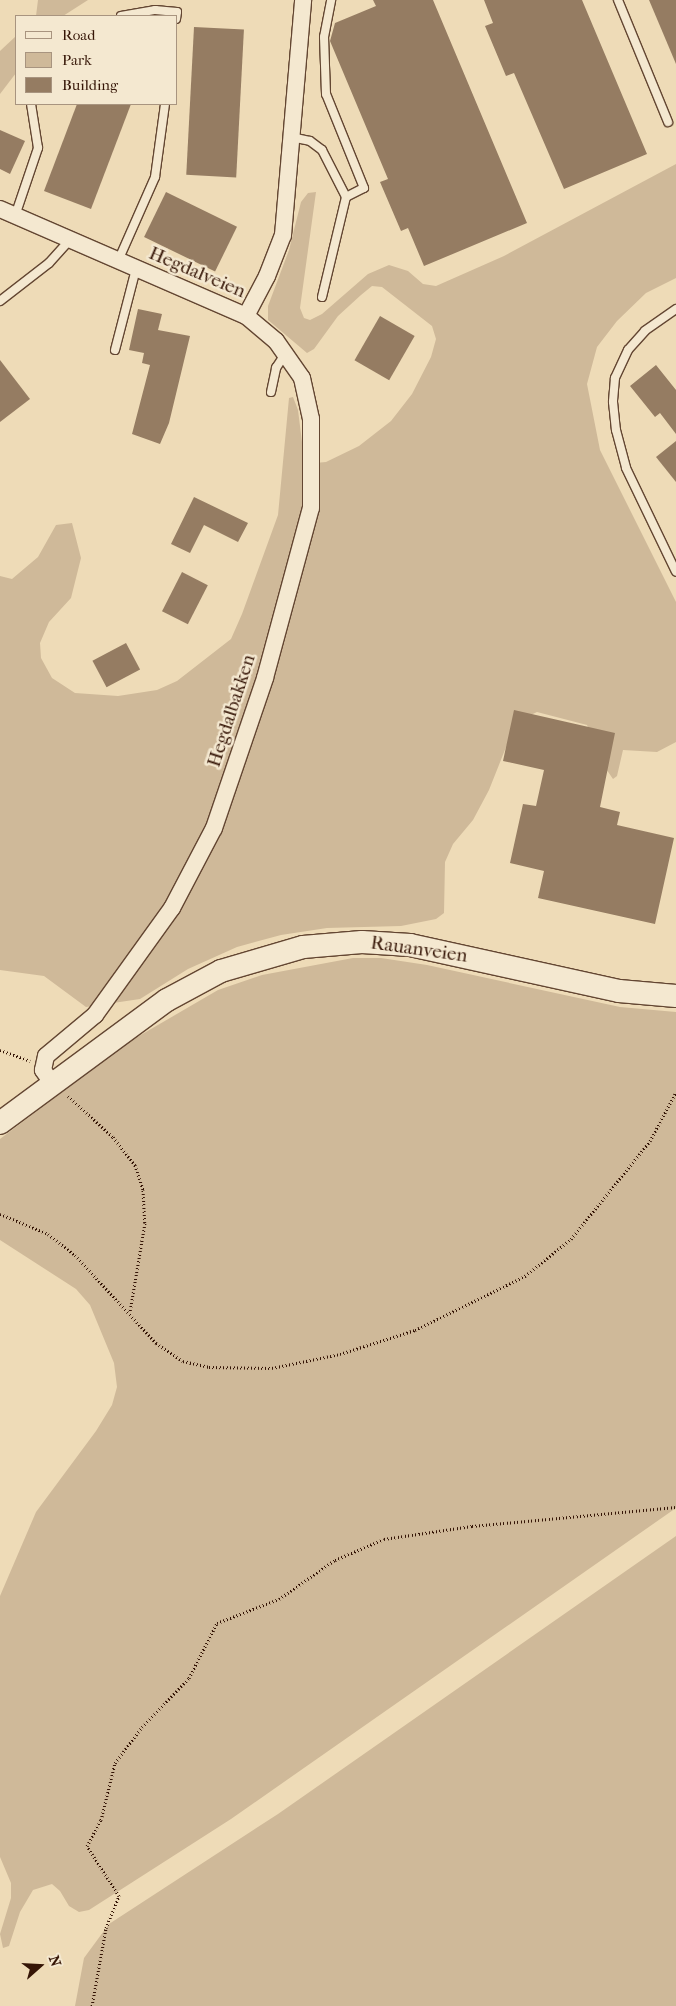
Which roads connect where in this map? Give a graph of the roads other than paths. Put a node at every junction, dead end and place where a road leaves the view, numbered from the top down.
1 (303, 0) edge
2 (330, 0) edge
3 (618, 0) edge
4 (131, 15) edge
5 (177, 15) edge
6 (31, 105) edge
7 (165, 105) edge
8 (668, 122) dead end
9 (291, 137) junction
10 (346, 197) junction
11 (7, 213) edge
12 (70, 240) junction
13 (118, 261) junction
14 (136, 269) junction
15 (322, 297) dead end
16 (0, 301) edge
17 (676, 309) edge
18 (246, 316) junction
19 (115, 350) dead end
20 (286, 353) junction
21 (271, 392) dead end
22 (676, 572) edge
23 (676, 996) edge
24 (48, 1076) junction
25 (0, 1122) edge

1 - 9 street, Hegdalveien
2 - 10 lane
3 - 8 lane
4 - 5 lane
6 - 11 lane
7 - 13 lane
9 - 10 lane
9 - 18 street, Hegdalveien
10 - 15 lane
11 - 12 street, Hegdalveien
12 - 13 street, Hegdalveien
12 - 16 lane
13 - 14 street, Hegdalveien
14 - 18 street, Hegdalveien
14 - 19 lane
17 - 22 lane
18 - 20 street, Hegdalbakken
20 - 21 lane
20 - 24 street, Hegdalbakken
23 - 24 main road, Rauanveien
24 - 25 main road, Rauanveien

